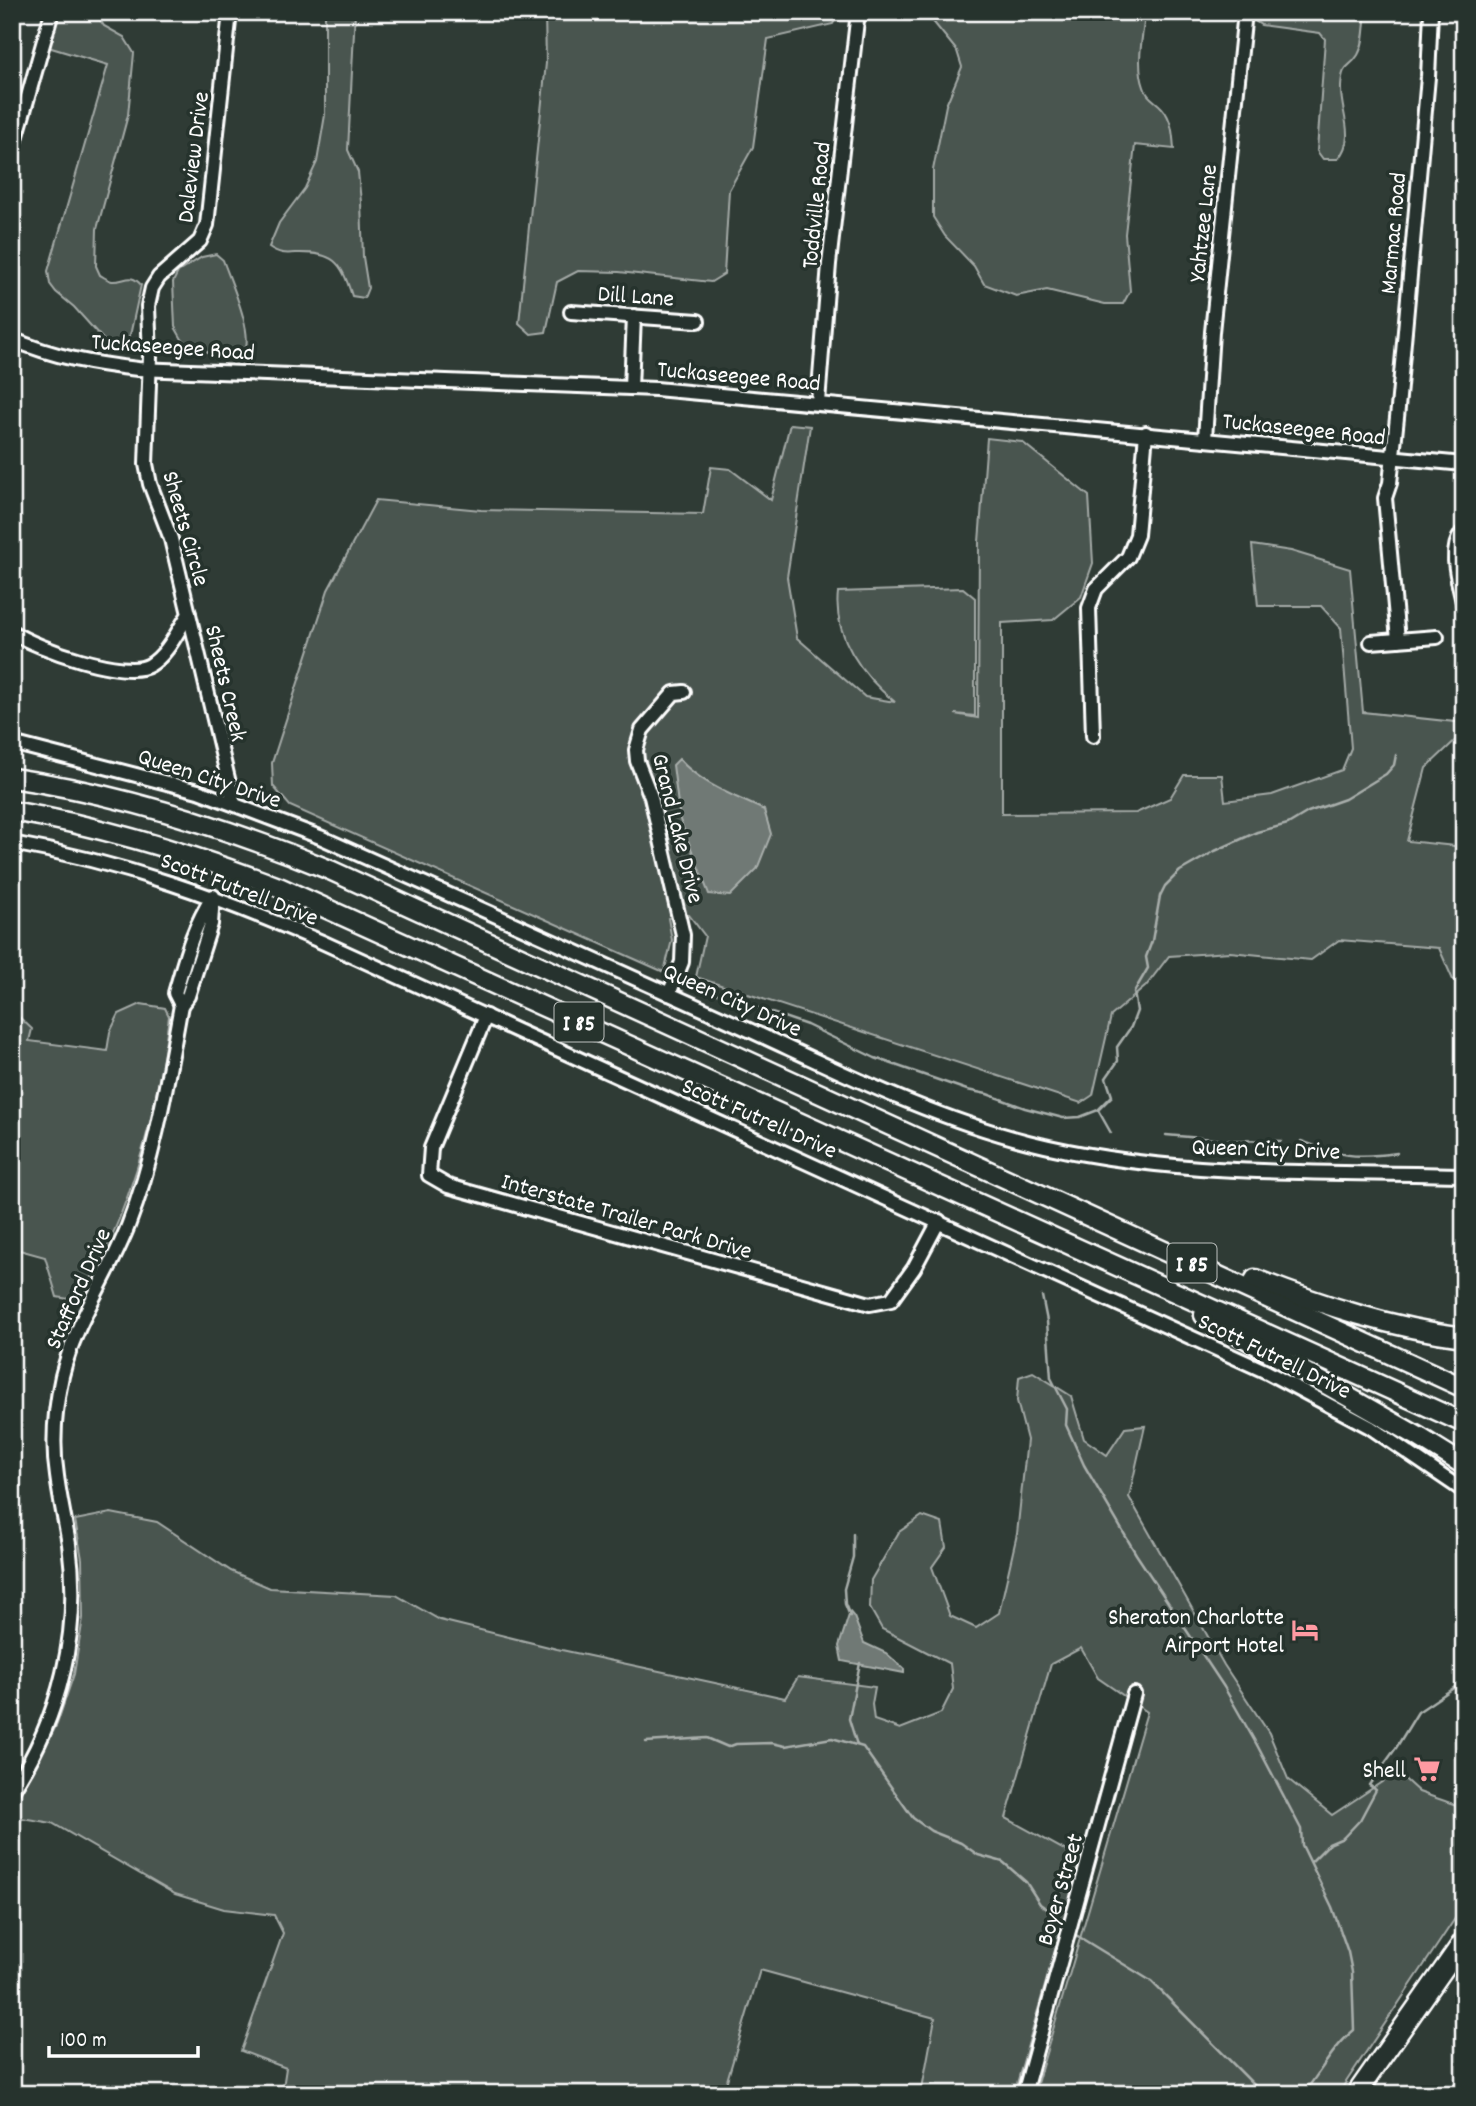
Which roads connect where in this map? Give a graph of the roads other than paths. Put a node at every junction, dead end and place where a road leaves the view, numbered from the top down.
1 (52, 12) edge
2 (230, 12) edge
3 (858, 12) edge
4 (1245, 12) edge
5 (1431, 12) edge
6 (12, 153) edge
7 (571, 312) dead end
8 (634, 316) junction
9 (698, 321) dead end
10 (12, 339) edge
11 (149, 369) junction
12 (631, 388) junction
13 (818, 402) junction
14 (1146, 433) junction
15 (1205, 439) junction
16 (1392, 457) junction
17 (1464, 464) edge
18 (1449, 532) dead end
19 (1463, 533) edge
20 (1464, 607) edge
21 (189, 614) junction
22 (12, 632) edge
23 (1437, 637) dead end
24 (1398, 640) junction
25 (1371, 642) dead end
26 (684, 692) dead end
27 (1093, 736) dead end
28 (12, 743) edge
29 (12, 778) edge
30 (234, 804) junction
31 (12, 811) edge
32 (12, 843) edge
33 (213, 897) junction
34 (669, 994) junction
35 (486, 1016) junction
36 (1464, 1175) edge
37 (939, 1221) junction
38 (1106, 1223) junction
39 (1132, 1272) junction
40 (1464, 1337) edge
41 (1464, 1388) edge
42 (1464, 1423) edge
43 (1464, 1465) edge
44 (1464, 1491) edge
45 (1134, 1694) dead end
46 (12, 1791) edge
47 (1464, 1940) edge
48 (1024, 2094) edge
49 (1356, 2094) edge

1 - 6 street
2 - 11 street, Daleview Drive
3 - 13 street, Toddville Road
4 - 15 street, Yahtzee Lane
5 - 16 street, Marmac Road
7 - 8 street, Dill Lane
8 - 9 street, Dill Lane
8 - 12 street
10 - 11 street, Tuckaseegee Road
11 - 12 street, Tuckaseegee Road
11 - 21 street, Sheets Circle
12 - 13 street, Tuckaseegee Road
13 - 14 street, Tuckaseegee Road
14 - 15 street, Tuckaseegee Road
14 - 27 street
15 - 16 street, Tuckaseegee Road
16 - 17 street, Tuckaseegee Road
16 - 24 street, Marmac Road
18 - 19 street
19 - 20 street
21 - 22 street, Sheets Circle
21 - 30 street, Sheets Creek
23 - 24 street
24 - 25 street
26 - 34 street, Grand Lake Drive
28 - 30 street, Queen City Drive
29 - 38 highway, I 85
30 - 34 street, Queen City Drive
31 - 39 highway, I 85
32 - 33 street, Scott Futrell Drive
33 - 35 street, Scott Futrell Drive
33 - 46 street, Stafford Drive
34 - 36 street, Queen City Drive
35 - 37 street, Scott Futrell Drive
35 - 37 street, Interstate Trailer Park Drive
37 - 44 street, Scott Futrell Drive
38 - 40 highway
38 - 41 highway, I 85
39 - 42 highway, I 85
39 - 43 highway
45 - 48 street, Boyer Street
47 - 49 highway

